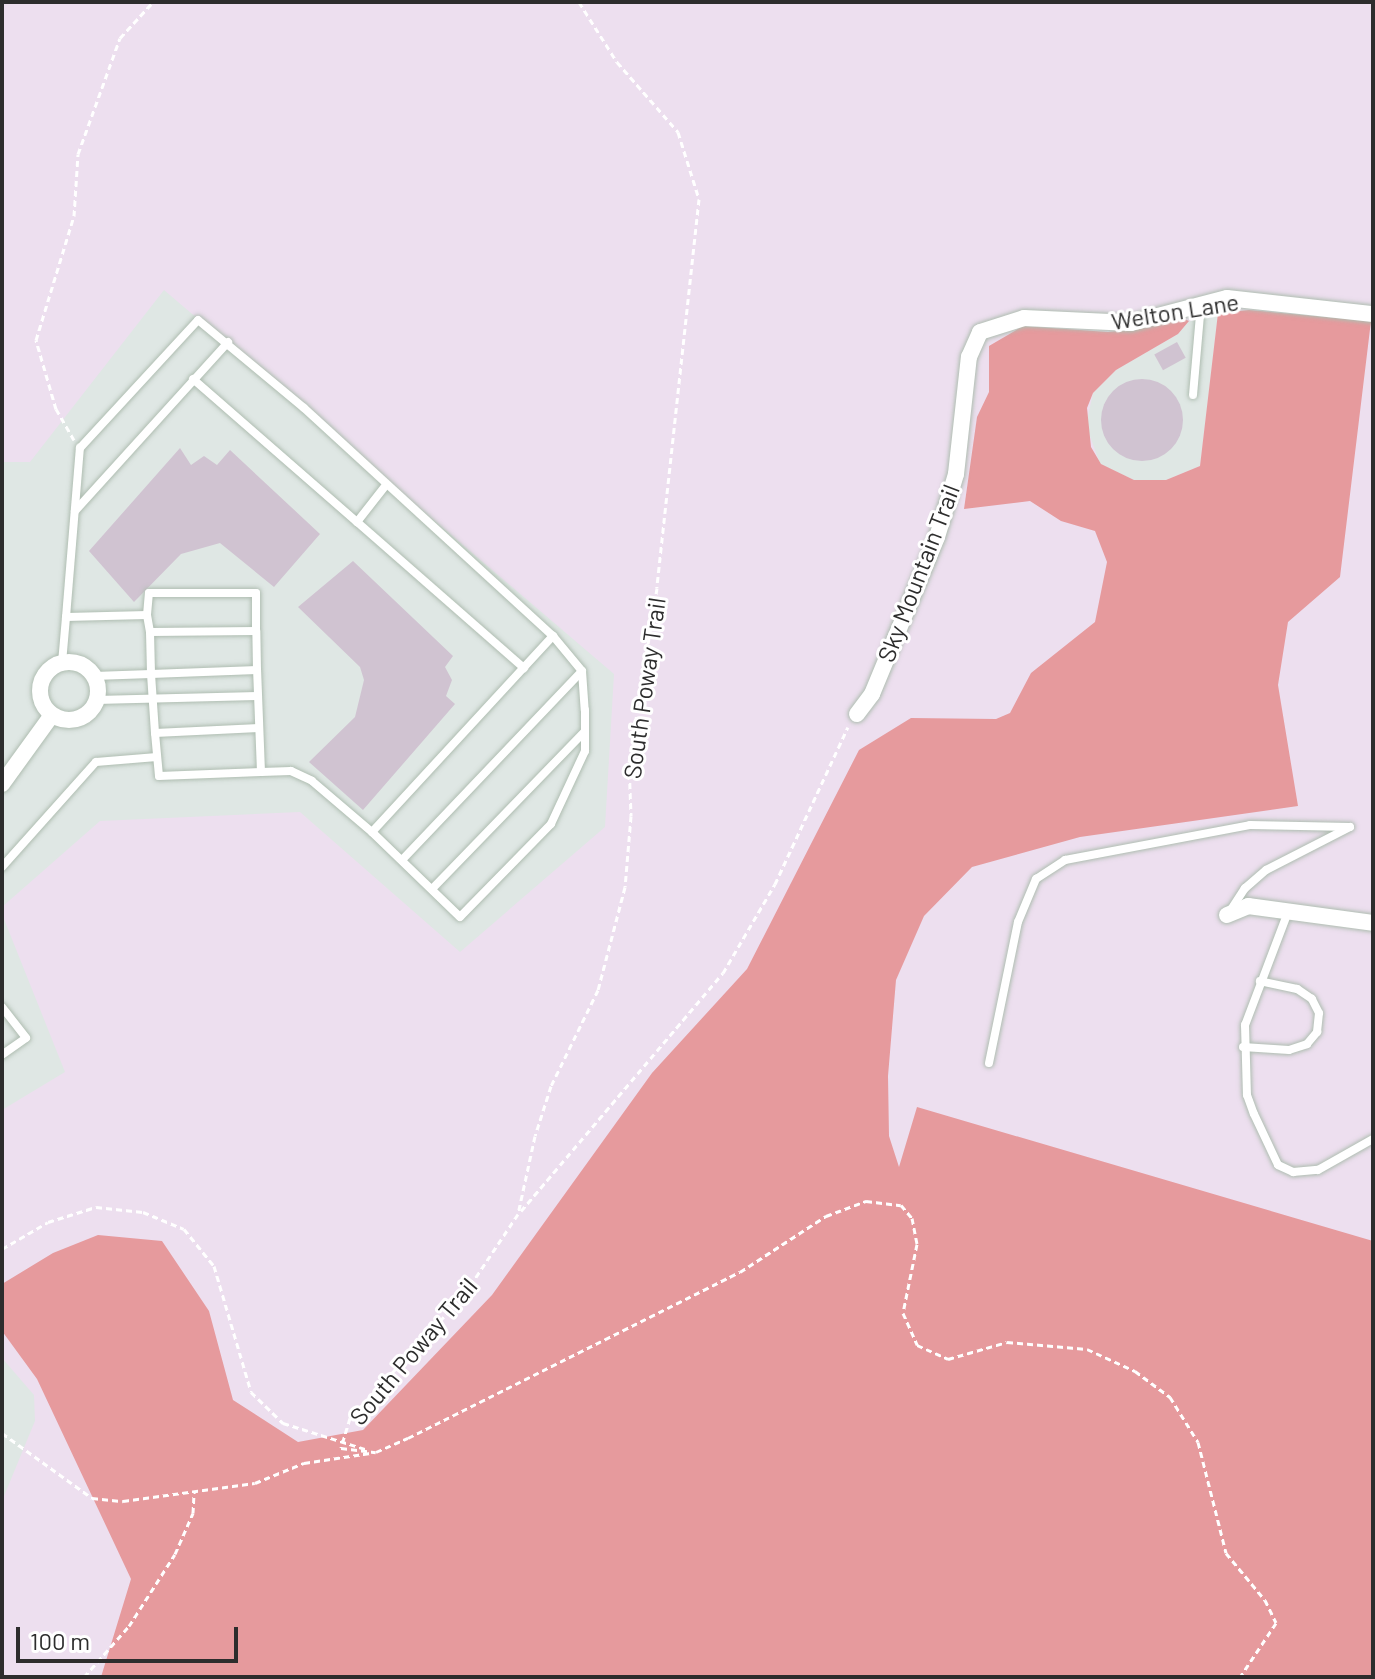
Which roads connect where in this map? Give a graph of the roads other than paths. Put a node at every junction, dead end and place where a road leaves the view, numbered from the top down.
1 (1201, 303) junction
2 (1373, 314) edge
3 (980, 332) joint
4 (228, 342) junction
5 (193, 379) junction
6 (1193, 395) dead end
7 (386, 485) junction
8 (75, 511) junction
9 (357, 522) junction
10 (147, 615) junction
11 (66, 617) junction
12 (256, 631) junction
13 (150, 632) junction
14 (553, 636) junction
15 (62, 663) junction
16 (524, 668) junction
17 (257, 670) junction
18 (582, 671) junction
19 (151, 674) junction
20 (94, 676) junction
21 (257, 696) junction
22 (153, 699) junction
23 (96, 700) junction
24 (52, 715) junction
25 (853, 719) road end
26 (259, 728) junction
27 (585, 731) junction
28 (155, 733) junction
29 (157, 757) junction
30 (261, 772) junction
31 (2, 784) edge
32 (372, 832) junction
33 (402, 860) junction
34 (2, 867) edge
35 (432, 889) junction
36 (1288, 912) junction
37 (1227, 915) joint
38 (1373, 923) edge
39 (1260, 981) junction
40 (2, 1007) edge
41 (1243, 1047) junction
42 (2, 1055) edge
43 (989, 1063) dead end
44 (1373, 1139) edge

1 - 2 street, Welton Lane
1 - 3 street, Welton Lane
1 - 6 lane
3 - 25 street, Sky Mountain Trail
4 - 5 lane
4 - 7 lane
4 - 8 lane
5 - 8 lane
5 - 9 lane
7 - 9 lane
7 - 14 lane
8 - 11 lane
9 - 16 lane
10 - 11 lane
10 - 12 lane
10 - 13 lane
11 - 15 lane
12 - 13 lane
12 - 17 lane
13 - 19 lane
14 - 16 lane
14 - 18 lane
15 - 20 street
15 - 24 street
16 - 32 lane
17 - 19 lane
17 - 21 lane
18 - 27 lane
18 - 33 lane
19 - 20 lane
19 - 22 lane
20 - 23 street
21 - 22 lane
21 - 26 lane
22 - 23 lane
22 - 28 lane
23 - 24 street
24 - 31 street
26 - 28 lane
26 - 30 lane
27 - 35 lane
27 - 35 lane
28 - 29 lane
29 - 30 lane
29 - 34 lane
30 - 32 lane
32 - 33 lane
33 - 35 lane
36 - 37 street
36 - 38 street
36 - 39 lane
37 - 43 lane
39 - 41 lane
39 - 41 lane
40 - 42 lane
41 - 44 lane

